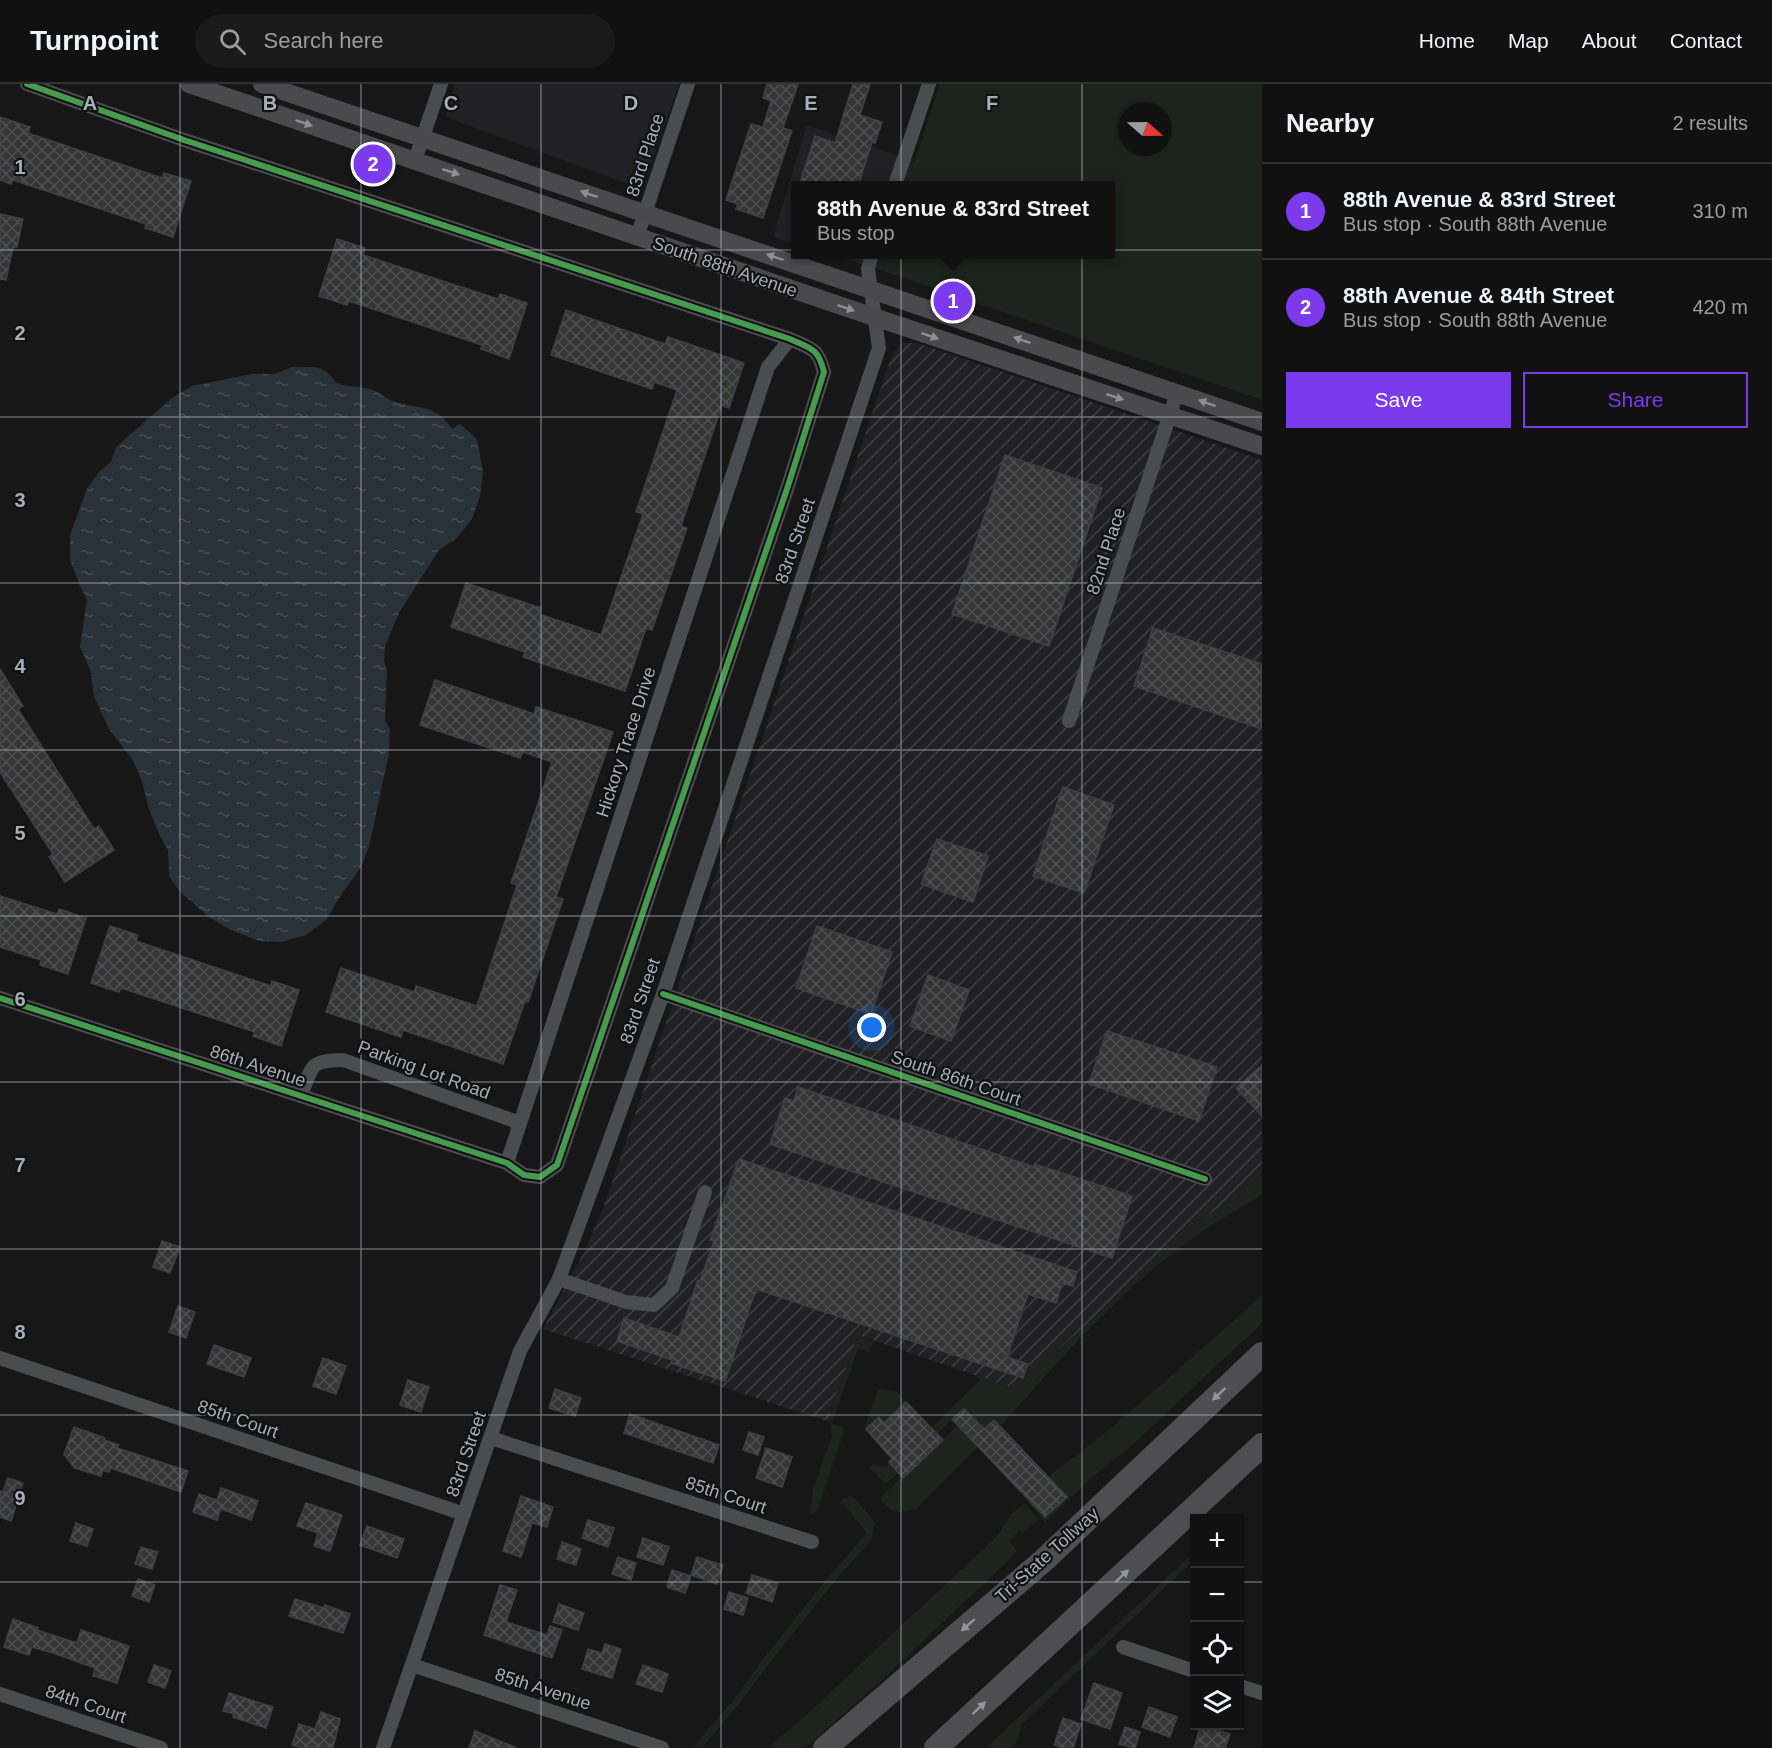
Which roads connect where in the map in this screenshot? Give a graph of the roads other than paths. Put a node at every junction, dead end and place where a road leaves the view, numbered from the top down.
1 (27, 84) edge
2 (190, 84) edge
3 (262, 84) edge
4 (441, 84) edge
5 (688, 84) edge
6 (929, 84) edge
7 (423, 138) junction
8 (415, 160) junction
9 (897, 181) edge
10 (645, 213) junction
11 (637, 237) junction
12 (871, 259) edge
13 (870, 289) junction
14 (874, 317) junction
15 (790, 339) junction
16 (1177, 393) junction
17 (1170, 415) junction
18 (1262, 422) edge
19 (1262, 446) edge
20 (1069, 721) dead end
21 (663, 994) junction
22 (0, 998) edge
23 (301, 1096) junction
24 (520, 1123) junction
25 (507, 1163) junction
26 (1205, 1179) dead end
27 (705, 1192) dead end
28 (559, 1279) junction
29 (1262, 1354) edge
30 (0, 1358) edge
31 (491, 1438) junction
32 (1262, 1445) edge
33 (464, 1514) junction
34 (812, 1542) dead end
35 (1123, 1647) dead end
36 (412, 1665) junction
37 (1190, 1670) edge
38 (1244, 1688) edge
39 (1262, 1693) edge
40 (0, 1694) edge
41 (161, 1748) edge
42 (383, 1748) edge
43 (662, 1748) edge
44 (825, 1748) edge
45 (936, 1748) edge

1 - 15 street
2 -> 8 street, South 88th Avenue
3 - 7 street, South 88th Avenue
4 - 7 street
5 - 10 street, 83rd Place
6 - 9 street
7 - 8 street
10 -> 7 street, South 88th Avenue
8 -> 11 street, South 88th Avenue
10 - 11 street, 83rd Place
13 -> 10 street, South 88th Avenue
11 -> 14 street, South 88th Avenue
12 - 13 street, 83rd Street
13 - 14 street, 83rd Street
16 -> 13 street, South 88th Avenue
14 -> 17 street, South 88th Avenue
14 - 21 street, 83rd Street
15 - 24 street, Hickory Trace Drive
15 - 25 street, 86th Avenue
16 - 17 street, 82nd Place
18 -> 16 street, South 88th Avenue
17 - 19 street, South 88th Avenue
17 - 20 street, 82nd Place
21 - 26 street, South 86th Court
21 - 28 street, 83rd Street
22 - 23 street, 86th Avenue
23 - 24 street, Parking Lot Road
23 - 25 street, 86th Avenue
24 - 25 street, Hickory Trace Drive
27 - 28 street
28 - 31 street, 83rd Street
29 -> 44 highway, Tri-State Tollway
30 - 33 street, 85th Court
31 - 33 street, 83rd Street
31 - 34 street, 85th Court
45 -> 32 highway
33 - 36 street, 83rd Street
35 - 37 street
36 - 42 street, 83rd Street
36 - 43 street, 85th Avenue
38 - 39 street
40 - 41 street, 84th Court

